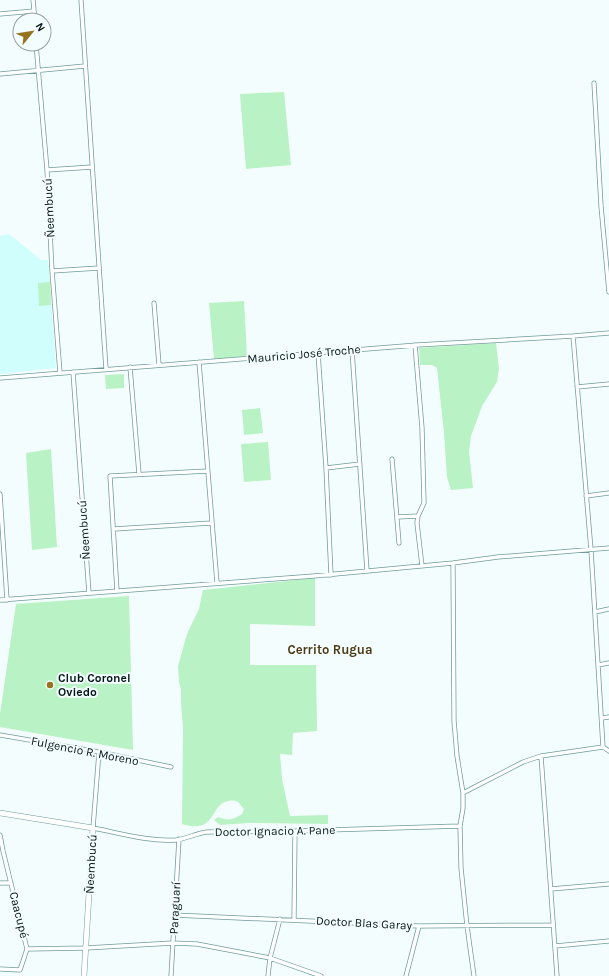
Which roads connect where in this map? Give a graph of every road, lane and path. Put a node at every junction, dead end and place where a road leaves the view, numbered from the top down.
1 (33, 0) edge
2 (81, 0) edge
3 (34, 11) joint
4 (0, 14) edge
5 (37, 52) edge
6 (85, 66) junction
7 (38, 70) junction
8 (0, 74) edge
9 (594, 83) dead end
10 (92, 166) junction
11 (47, 170) junction
12 (99, 268) junction
13 (52, 271) junction
14 (609, 292) edge
15 (154, 303) dead end
16 (609, 333) edge
17 (573, 336) junction
18 (415, 345) junction
19 (352, 350) junction
20 (318, 353) junction
21 (199, 362) junction
22 (158, 365) junction
23 (130, 368) junction
24 (106, 369) junction
25 (73, 372) junction
26 (60, 373) junction
27 (0, 378) edge
28 (609, 384) edge
29 (577, 387) junction
30 (392, 459) dead end
31 (360, 464) junction
32 (326, 468) junction
33 (208, 471) junction
34 (139, 474) junction
35 (609, 493) edge
36 (0, 494) edge
37 (586, 496) junction
38 (418, 516) junction
39 (397, 517) junction
40 (211, 523) junction
41 (114, 529) junction
42 (399, 543) dead end
43 (609, 548) edge
44 (591, 550) junction
45 (453, 563) junction
46 (422, 566) junction
47 (367, 571) junction
48 (331, 575) junction
49 (217, 583) junction
50 (117, 591) junction
51 (89, 593) junction
52 (0, 600) edge
53 (7, 600) junction
54 (609, 609) edge
55 (595, 612) junction
56 (609, 663) edge
57 (598, 665) junction
58 (609, 717) edge
59 (602, 718) junction
60 (0, 735) edge
61 (603, 747) junction
62 (609, 751) edge
63 (98, 752) junction
64 (541, 756) junction
65 (170, 767) dead end
66 (464, 793) junction
67 (0, 813) edge
68 (460, 826) junction
69 (93, 828) junction
70 (295, 831) junction
71 (0, 834) edge
72 (179, 840) junction
73 (0, 883) edge
74 (11, 883) junction
75 (609, 884) edge
76 (551, 889) junction
77 (174, 915) junction
78 (280, 919) junction
79 (294, 920) junction
80 (553, 925) junction
81 (419, 926) junction
82 (467, 926) junction
83 (609, 941) edge
84 (173, 943) junction
85 (554, 946) junction
86 (86, 948) junction
87 (27, 949) junction
88 (270, 958) junction
89 (0, 969) edge
90 (84, 976) edge
91 (171, 976) edge
92 (268, 976) edge
93 (321, 976) edge
94 (406, 976) edge
95 (474, 976) edge
96 (557, 976) edge

1 - 3 street
2 - 6 street
3 - 4 street
5 - 7 street, Ñeembucú
6 - 7 street
6 - 10 street
7 - 8 street
7 - 11 street, Ñeembucú
9 - 14 street
10 - 11 street
10 - 12 street
11 - 13 street, Ñeembucú
12 - 13 street
12 - 24 street
13 - 26 street, Ñeembucú
15 - 22 street
16 - 17 street, Mauricio José Troche
17 - 18 street, Mauricio José Troche
17 - 29 street
18 - 19 street, Mauricio José Troche
18 - 38 street
19 - 20 street, Mauricio José Troche
19 - 31 street
20 - 21 street, Mauricio José Troche
20 - 32 street
21 - 22 street, Mauricio José Troche
21 - 33 street
22 - 23 street, Mauricio José Troche
23 - 24 street, Mauricio José Troche
23 - 34 street
24 - 25 street, Mauricio José Troche
25 - 26 street, Mauricio José Troche
25 - 51 street, Ñeembucú
26 - 27 street, Mauricio José Troche
28 - 29 street
29 - 37 street
30 - 39 street
31 - 32 street
31 - 47 street
32 - 48 street
33 - 34 street
33 - 40 street
34 - 41 street
35 - 37 street
36 - 53 street
37 - 44 street
38 - 39 street
38 - 46 street
39 - 42 street
40 - 41 street
40 - 49 street
41 - 50 street
43 - 44 street
44 - 45 street
44 - 55 street
45 - 46 street
45 - 66 street
46 - 47 street
47 - 48 street
48 - 49 street
49 - 50 street
50 - 51 street
51 - 53 street
52 - 53 street
54 - 55 street
55 - 57 street
56 - 57 street
57 - 59 street
58 - 59 street
59 - 61 street
60 - 63 street, Fulgencio R. Moreno
61 - 62 street
61 - 64 street
63 - 65 street, Fulgencio R. Moreno
63 - 69 street, Ñeembucú
64 - 66 street
64 - 76 street
66 - 68 street
67 - 69 street
68 - 70 street, Doctor Ignacio A. Pane
68 - 82 street
69 - 72 street, Doctor Ignacio A. Pane
69 - 86 street, Ñeembucú
70 - 72 street, Doctor Ignacio A. Pane
70 - 79 street
71 - 74 street, Caacupé
72 - 77 street, Paraguarí
73 - 74 street
74 - 87 street, Caacupé
75 - 76 street
76 - 80 street
77 - 78 street, Doctor Blas Garay
77 - 84 street, Paraguarí
78 - 79 street, Doctor Blas Garay
78 - 88 street
79 - 81 street, Doctor Blas Garay
80 - 82 street, Doctor Blas Garay
80 - 85 street
81 - 82 street, Doctor Blas Garay
81 - 94 street
82 - 95 street
83 - 85 street
84 - 86 street
84 - 88 street
84 - 91 street, Paraguarí
85 - 96 street
86 - 87 street
86 - 90 street, Ñeembucú
87 - 89 street
88 - 92 street
88 - 93 street

